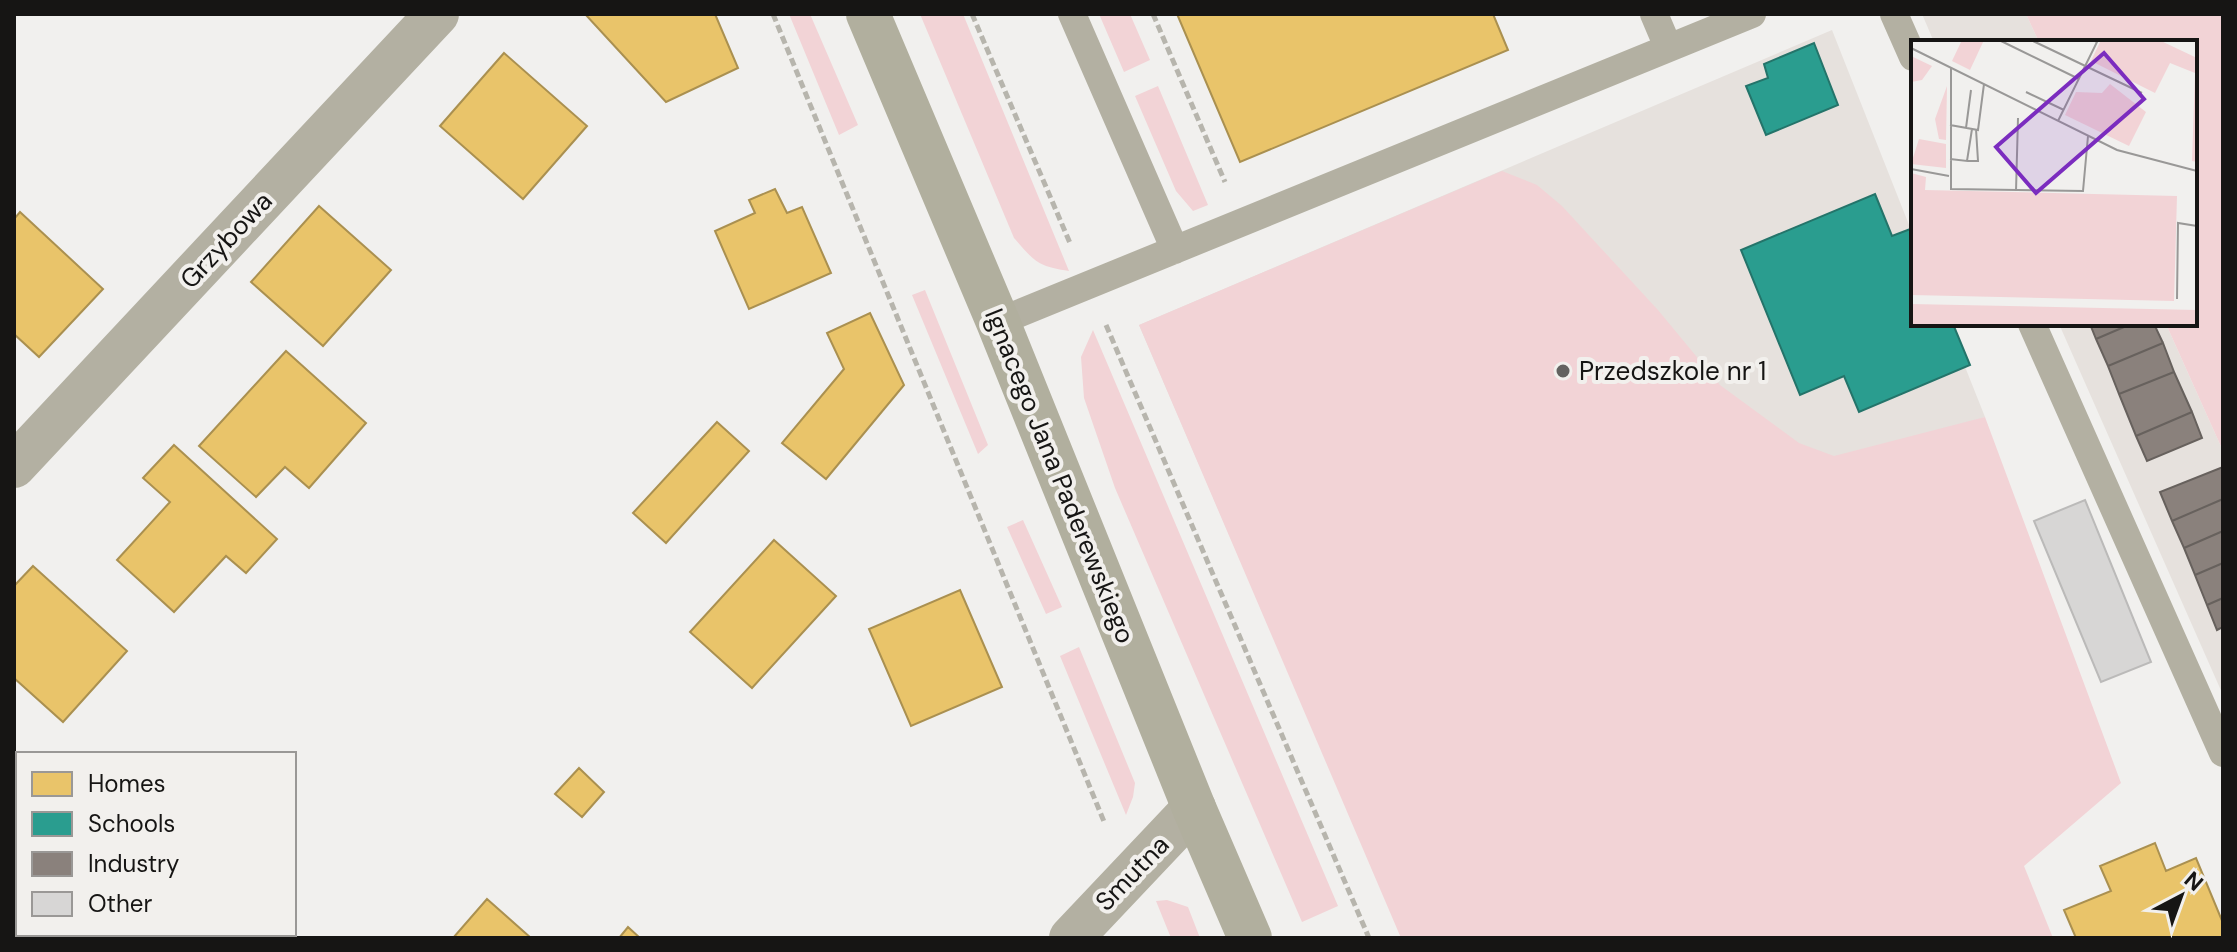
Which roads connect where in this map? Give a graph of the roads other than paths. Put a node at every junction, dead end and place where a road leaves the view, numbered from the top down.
1 (437, 14) edge
2 (868, 14) edge
3 (1072, 14) edge
4 (1654, 14) edge
5 (1752, 14) edge
6 (1894, 14) edge
7 (1668, 47) junction
8 (1911, 52) edge
9 (1175, 250) junction
10 (998, 322) junction
11 (2033, 326) edge
12 (14, 466) edge
13 (2223, 753) edge
14 (1194, 808) junction
15 (1071, 938) edge
16 (1250, 938) edge

1 - 12 street, Grzybowa
2 - 10 main road, Ignacego Jana Paderewskiego
3 - 9 lane
4 - 7 lane
5 - 7 lane
6 - 8 lane
7 - 9 lane
9 - 10 lane
10 - 14 main road, Ignacego Jana Paderewskiego
11 - 13 lane
14 - 15 street, Smutna
14 - 16 main road, Ignacego Jana Paderewskiego

